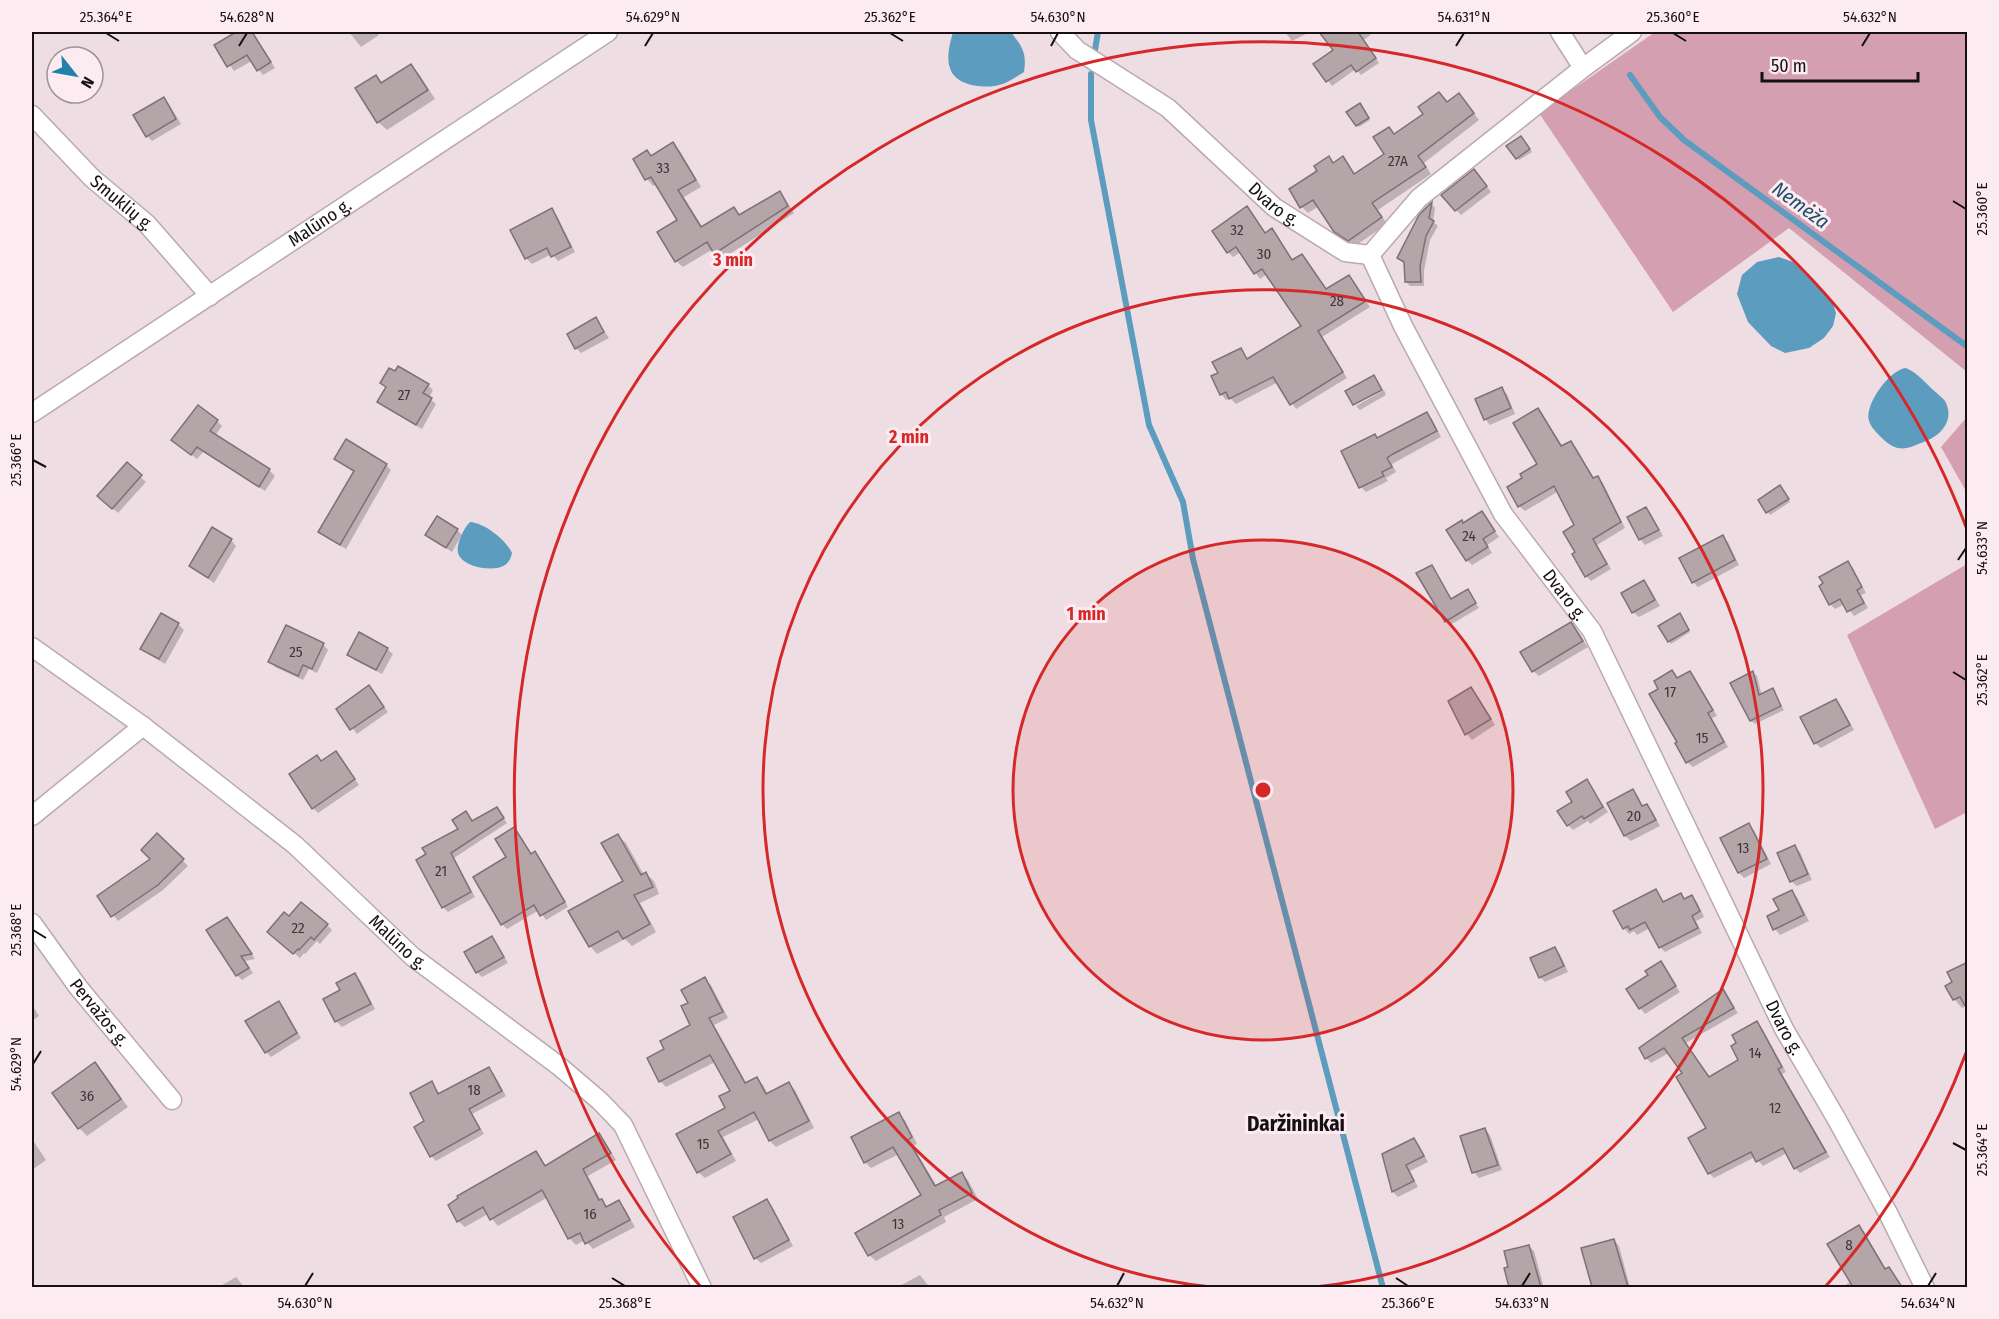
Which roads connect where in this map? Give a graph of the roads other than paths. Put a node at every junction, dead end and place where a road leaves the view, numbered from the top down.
1 (608, 32) edge
2 (1060, 32) edge
3 (1560, 32) edge
4 (1632, 32) edge
5 (1583, 68) junction
6 (32, 115) edge
7 (1370, 255) junction
8 (210, 296) junction
9 (32, 413) edge
10 (32, 647) edge
11 (143, 726) junction
12 (32, 816) edge
13 (32, 923) edge
14 (172, 1100) dead end
15 (702, 1287) edge
16 (1925, 1287) edge

1 - 8 street, Malūno g.
2 - 7 street, Dvaro g.
3 - 5 street
4 - 5 street
5 - 7 street
6 - 8 street, Smuklių g.
7 - 16 street, Dvaro g.
8 - 9 street, Malūno g.
10 - 11 street, Malūno g.
11 - 12 street
11 - 15 street, Malūno g.
13 - 14 street, Pervažos g.

